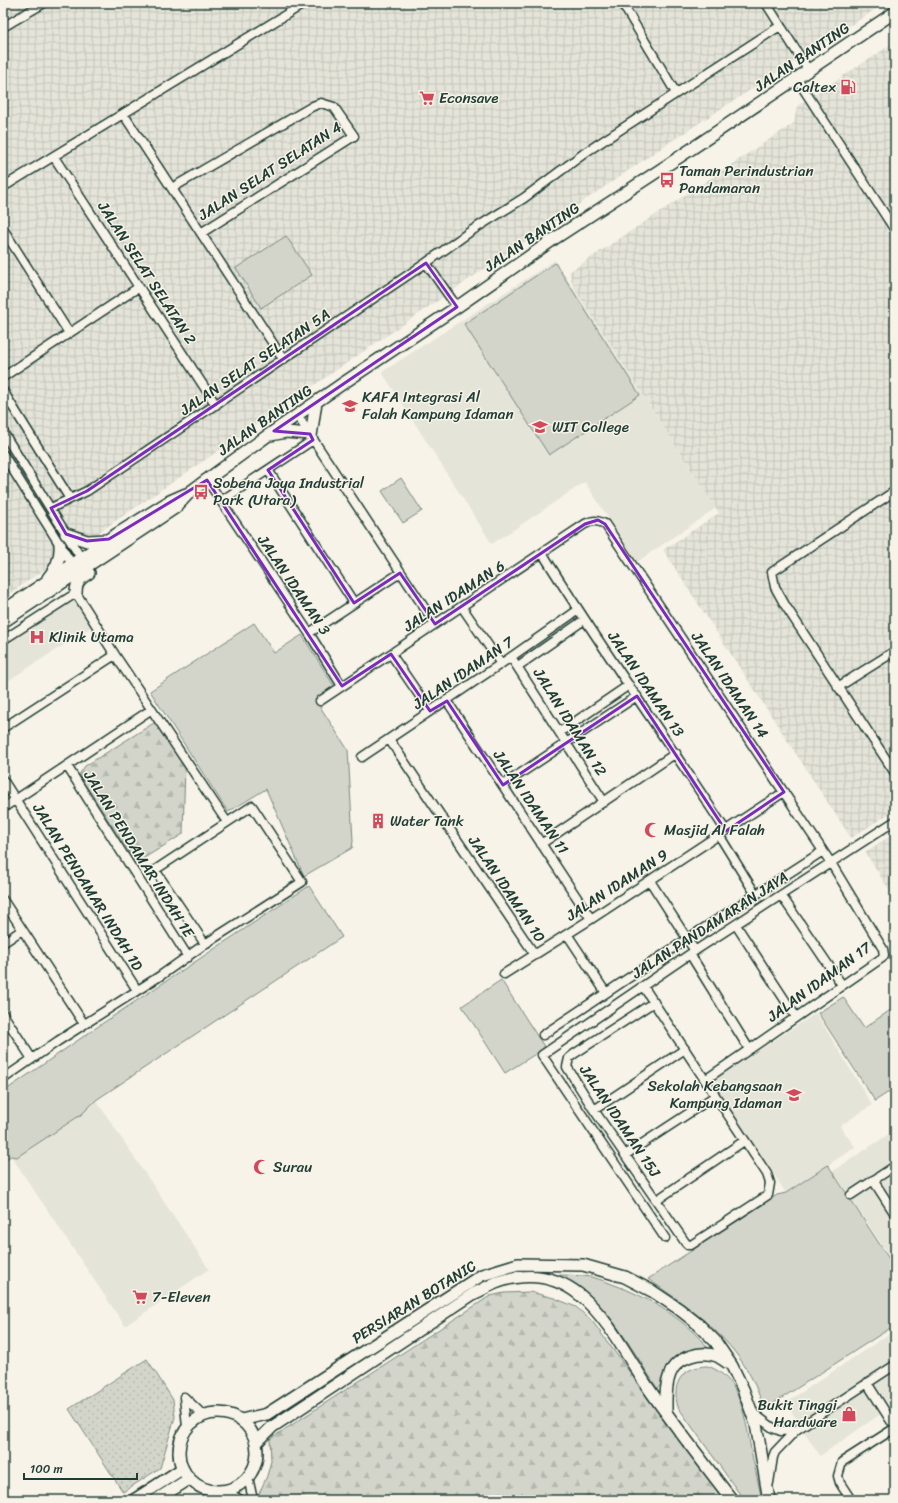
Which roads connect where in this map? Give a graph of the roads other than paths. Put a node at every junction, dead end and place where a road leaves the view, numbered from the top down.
1 (44, 3) edge
2 (305, 3) edge
3 (622, 3) edge
4 (766, 3) edge
5 (895, 12) edge
6 (780, 26) junction
7 (3, 27) edge
8 (809, 71) junction
9 (797, 79) junction
10 (676, 93) junction
11 (124, 115) junction
12 (54, 157) junction
13 (3, 187) edge
14 (172, 188) junction
15 (3, 229) edge
16 (895, 230) edge
17 (201, 233) junction
18 (426, 263) junction
19 (139, 287) junction
20 (458, 307) junction
21 (69, 333) junction
22 (284, 359) junction
23 (3, 377) edge
24 (3, 391) edge
25 (316, 402) junction
26 (216, 405) junction
27 (297, 415) junction
28 (3, 432) edge
29 (267, 436) junction
30 (311, 437) junction
31 (3, 454) edge
32 (268, 470) junction
33 (207, 480) junction
34 (895, 491) edge
35 (70, 499) junction
36 (221, 501) junction
37 (51, 508) junction
38 (605, 524) joint
39 (66, 534) junction
40 (112, 543) junction
41 (60, 545) junction
42 (543, 554) junction
43 (79, 566) junction
44 (400, 573) junction
45 (43, 584) junction
46 (76, 593) junction
47 (354, 603) junction
48 (462, 607) junction
49 (3, 610) edge
50 (578, 610) junction
51 (584, 620) junction
52 (3, 622) edge
53 (435, 624) junction
54 (309, 633) junction
55 (3, 640) edge
56 (895, 651) edge
57 (391, 654) junction
58 (116, 655) junction
59 (511, 657) junction
60 (501, 664) junction
61 (518, 666) junction
62 (342, 686) junction
63 (629, 686) junction
64 (838, 687) junction
65 (637, 696) junction
66 (320, 701) dead end
67 (447, 701) junction
68 (152, 709) junction
69 (430, 711) junction
70 (3, 728) edge
71 (560, 732) junction
72 (389, 739) junction
73 (566, 743) junction
74 (676, 753) junction
75 (362, 757) dead end
76 (67, 766) junction
77 (895, 773) edge
78 (3, 780) edge
79 (503, 785) junction
80 (784, 792) junction
81 (15, 800) junction
82 (604, 802) junction
83 (3, 808) edge
84 (895, 821) edge
85 (227, 822) junction
86 (723, 833) junction
87 (541, 844) junction
88 (823, 851) junction
89 (832, 862) junction
90 (650, 880) junction
91 (756, 895) junction
92 (781, 896) junction
93 (3, 900) edge
94 (591, 919) junction
95 (736, 925) junction
96 (22, 930) junction
97 (567, 934) junction
98 (687, 938) junction
99 (3, 943) edge
100 (205, 944) junction
101 (693, 953) junction
102 (535, 955) junction
103 (188, 957) junction
104 (504, 974) dead end
105 (842, 985) junction
106 (643, 986) junction
107 (137, 990) junction
108 (606, 993) junction
109 (654, 1002) junction
110 (3, 1014) edge
111 (796, 1017) junction
112 (84, 1024) junction
113 (543, 1035) dead end
114 (749, 1048) junction
115 (685, 1049) junction
116 (32, 1059) junction
117 (3, 1079) edge
118 (705, 1080) junction
119 (716, 1096) junction
120 (594, 1110) junction
121 (744, 1141) junction
122 (625, 1155) junction
123 (895, 1166) edge
124 (873, 1180) junction
125 (851, 1195) dead end
126 (657, 1200) junction
127 (895, 1214) edge
128 (665, 1238) dead end
129 (895, 1365) edge
130 (732, 1366) junction
131 (867, 1383) junction
132 (666, 1411) junction
133 (752, 1413) junction
134 (203, 1415) junction
135 (242, 1420) junction
136 (893, 1424) edge
137 (187, 1426) junction
138 (796, 1430) junction
139 (256, 1443) junction
140 (182, 1469) junction
141 (248, 1477) junction
142 (189, 1479) junction
143 (225, 1491) junction
144 (768, 1496) edge
145 (134, 1500) edge
146 (156, 1500) edge
147 (241, 1500) edge
148 (253, 1500) edge
149 (732, 1500) edge
150 (851, 1500) edge

1 - 7 street
2 - 11 street
3 - 10 street
4 - 6 street
5 - 8 main road, JALAN BANTING
6 - 8 street
6 - 10 street, JALAN SELAT SELATAN 5A
8 - 9 main road, JALAN BANTING
9 - 16 street
9 - 20 main road, JALAN BANTING
10 - 18 street, JALAN SELAT SELATAN 5A
11 - 12 street
11 - 14 street
12 - 13 street
12 - 19 street, JALAN SELAT SELATAN 2
14 - 17 street
14 - 17 street, JALAN SELAT SELATAN 4
15 - 21 street
17 - 22 street
18 - 20 street
18 - 22 street, JALAN SELAT SELATAN 5A
19 - 21 street
19 - 26 street, JALAN SELAT SELATAN 2
20 - 25 main road, JALAN BANTING
21 - 23 street
22 - 26 street, JALAN SELAT SELATAN 5A
24 - 35 street
25 - 27 main road, JALAN BANTING
25 - 30 main road
26 - 35 street, JALAN SELAT SELATAN 5A
27 - 29 main road, JALAN BANTING
27 - 30 street
28 - 37 street
29 - 30 main road
29 - 33 main road, JALAN BANTING
30 - 32 street
30 - 44 street
31 - 41 street
32 - 36 street
32 - 47 street
33 - 36 street, JALAN IDAMAN 3
33 - 40 main road, JALAN BANTING
34 - 64 street
35 - 37 street, JALAN SELAT SELATAN 5A
36 - 54 street, JALAN IDAMAN 3
37 - 39 street
38 - 42 street, JALAN IDAMAN 6
38 - 80 street, JALAN IDAMAN 14
39 - 40 main road
39 - 43 street
40 - 43 main road, JALAN BANTING
40 - 46 main road
41 - 43 street
41 - 45 main road
42 - 48 street, JALAN IDAMAN 6
42 - 50 street, JALAN IDAMAN 13
43 - 45 main road, JALAN BANTING
43 - 52 main road, JALAN BANTING
44 - 47 street
44 - 53 street
45 - 49 main road, JALAN BANTING
46 - 55 street
46 - 58 street
47 - 54 street
48 - 53 street, JALAN IDAMAN 6
48 - 60 street
50 - 51 street, JALAN IDAMAN 13
50 - 59 street, JALAN IDAMAN 7
51 - 61 street, JALAN IDAMAN 7
51 - 63 street, JALAN IDAMAN 13
53 - 57 street, JALAN IDAMAN 6
54 - 62 street, JALAN IDAMAN 3
56 - 64 street
57 - 62 street, JALAN IDAMAN 6
57 - 69 street
58 - 68 street
58 - 70 street
59 - 60 street, JALAN IDAMAN 7
59 - 61 street, JALAN IDAMAN 12
60 - 67 street, JALAN IDAMAN 7
61 - 71 street, JALAN IDAMAN 12
62 - 66 street, JALAN IDAMAN 6
63 - 65 street, JALAN IDAMAN 13
63 - 71 street
64 - 77 street
65 - 73 street
65 - 74 street, JALAN IDAMAN 13
67 - 69 street, JALAN IDAMAN 7
67 - 79 street, JALAN IDAMAN 11
68 - 76 street
68 - 85 street
69 - 72 street, JALAN IDAMAN 7
71 - 73 street, JALAN IDAMAN 12
72 - 75 street, JALAN IDAMAN 7
72 - 102 street, JALAN IDAMAN 10
73 - 79 street
73 - 82 street, JALAN IDAMAN 12
74 - 82 street
74 - 86 street, JALAN IDAMAN 13
76 - 81 street
76 - 103 street, JALAN PENDAMAR INDAH 1E
78 - 81 street, JALAN PENDAMAR INDAH 1D
79 - 87 street, JALAN IDAMAN 11
80 - 86 street, JALAN IDAMAN 9
80 - 88 street, JALAN IDAMAN 14
81 - 83 street
81 - 107 street, JALAN PENDAMAR INDAH 1D
82 - 87 street
84 - 89 street, JALAN PANDAMARAN JAYA
85 - 100 street
85 - 100 street
86 - 90 street, JALAN IDAMAN 9
86 - 91 street, JALAN IDAMAN 13
87 - 94 street, JALAN IDAMAN 11
88 - 89 street, JALAN IDAMAN 14
88 - 91 street, JALAN PANDAMARAN JAYA
89 - 92 street, JALAN PANDAMARAN JAYA
89 - 105 street, JALAN IDAMAN 17
90 - 94 street, JALAN IDAMAN 9
90 - 98 street
91 - 98 street, JALAN PANDAMARAN JAYA
92 - 95 street, JALAN PANDAMARAN JAYA
92 - 105 street
93 - 96 street
94 - 97 street, JALAN IDAMAN 9
95 - 101 street, JALAN PANDAMARAN JAYA
95 - 111 street
96 - 99 street
96 - 112 street
97 - 102 street, JALAN IDAMAN 9
97 - 108 street
98 - 101 street
98 - 108 street, JALAN PANDAMARAN JAYA
100 - 103 street
101 - 106 street, JALAN PANDAMARAN JAYA
101 - 114 street
102 - 104 street, JALAN IDAMAN 9
103 - 107 street
105 - 111 street, JALAN IDAMAN 17
106 - 109 street
106 - 128 street, JALAN PANDAMARAN JAYA
107 - 112 street
108 - 113 street, JALAN PANDAMARAN JAYA
109 - 115 street
109 - 120 street, JALAN IDAMAN 15J
110 - 116 street
111 - 114 street, JALAN IDAMAN 17
112 - 116 street
114 - 118 street, JALAN IDAMAN 17
115 - 118 street
115 - 120 street
116 - 117 street
118 - 119 street
119 - 121 street
119 - 122 street
120 - 122 street, JALAN IDAMAN 15J
121 - 126 street
121 - 126 street, JALAN IDAMAN 15J
122 - 126 street, JALAN IDAMAN 15J
123 - 124 street
124 - 125 street
124 - 127 street
129 - 131 street
130 - 132 main road
130 - 133 main road, PERSIARAN BOTANIC
130 - 135 main road, PERSIARAN BOTANIC
131 - 136 street
131 - 138 street
132 - 139 main road, PERSIARAN BOTANIC
132 - 149 main road, PERSIARAN BOTANIC
133 - 138 street
133 - 144 main road, PERSIARAN BOTANIC
134 - 135 main road
134 - 137 main road
134 - 137 street
135 - 139 main road
136 - 150 street
137 - 140 main road
138 - 144 street
139 - 141 main road
140 - 142 main road
140 - 145 main road
141 - 143 main road
141 - 148 street
142 - 143 main road
142 - 146 main road
143 - 147 street

